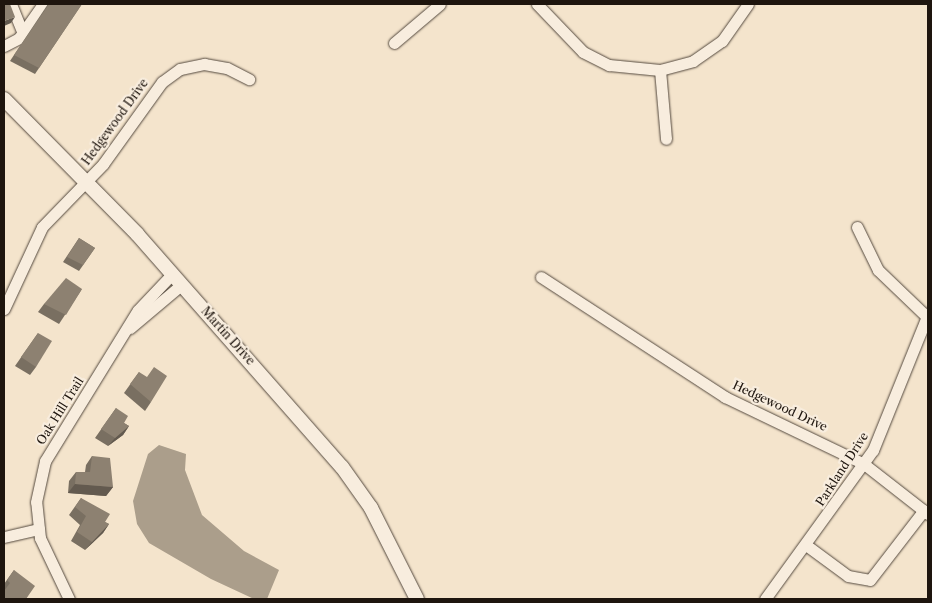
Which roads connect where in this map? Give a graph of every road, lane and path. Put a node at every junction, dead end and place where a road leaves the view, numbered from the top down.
1 (11, 4) edge
2 (43, 4) edge
3 (440, 4) edge
4 (536, 4) edge
5 (748, 4) edge
6 (23, 33) junction
7 (394, 43) dead end
8 (4, 46) edge
9 (660, 70) junction
10 (249, 79) dead end
11 (4, 99) edge
12 (666, 139) dead end
13 (86, 182) junction
14 (857, 227) dead end
15 (172, 274) junction
16 (541, 277) dead end
17 (182, 285) junction
18 (4, 309) edge
19 (928, 316) edge
20 (130, 328) junction
21 (864, 464) junction
22 (926, 512) edge
23 (39, 529) junction
24 (4, 537) edge
25 (806, 545) junction
26 (69, 599) edge
27 (417, 599) edge
28 (766, 599) edge

1 - 6 street
2 - 6 street
3 - 7 street
4 - 9 street
5 - 9 street
6 - 8 street
9 - 12 street
10 - 13 street, Hedgewood Drive
11 - 13 street, Martin Drive
13 - 15 street, Martin Drive
13 - 18 street, Hedgewood Drive
14 - 19 street
15 - 17 street, Martin Drive
15 - 20 street
16 - 21 street, Hedgewood Drive
17 - 20 street
17 - 27 street, Martin Drive
19 - 21 street, Parkland Drive
20 - 23 street, Oak Hill Trail
21 - 22 street, Hedgewood Drive
21 - 25 street, Parkland Drive
22 - 25 street
23 - 24 street
23 - 26 street, Oak Hill Trail
25 - 28 street, Parkland Drive

